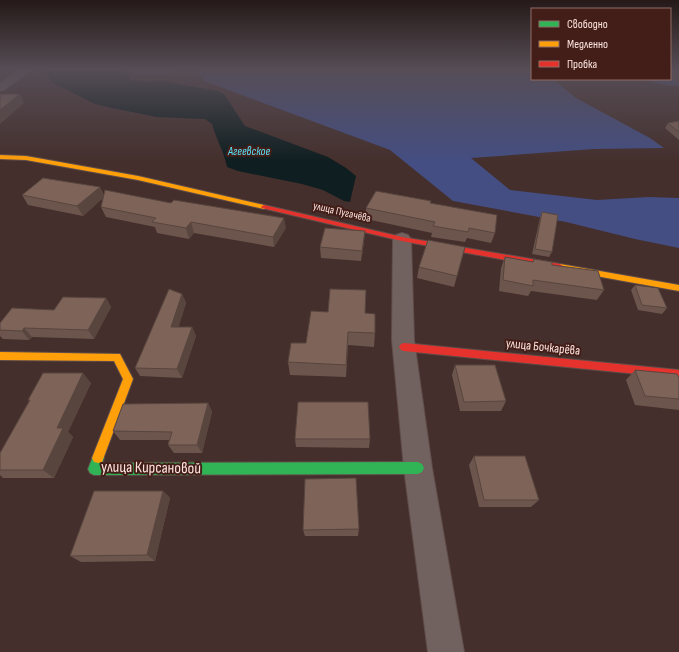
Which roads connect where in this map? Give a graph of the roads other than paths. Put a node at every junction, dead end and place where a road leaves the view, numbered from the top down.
1 (0, 157) edge
2 (402, 238) junction
3 (679, 288) edge
4 (404, 346) junction
5 (0, 356) edge
6 (679, 374) edge
7 (418, 468) junction
8 (446, 652) edge

1 - 2 street, улица Пугачёва
2 - 3 street, улица Пугачёва
2 - 4 street
4 - 6 street, улица Бочкарёва
4 - 7 street
5 - 7 street, улица Кирсановой
7 - 8 street

